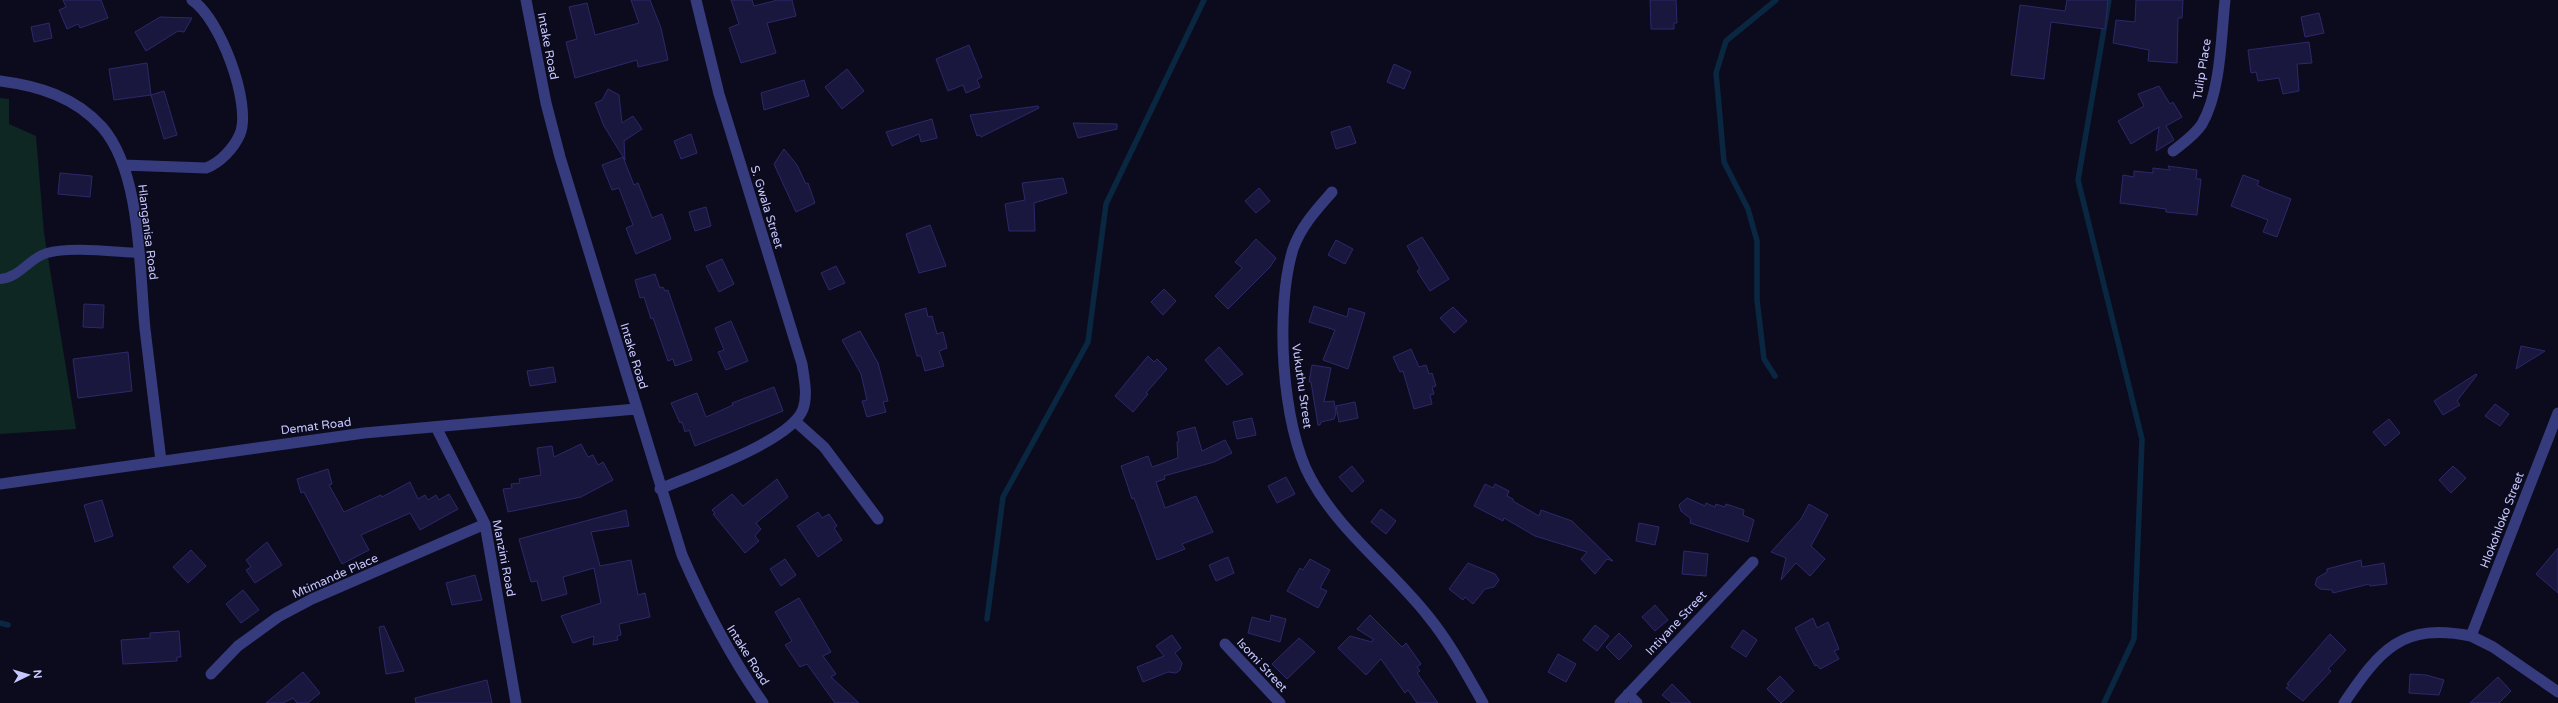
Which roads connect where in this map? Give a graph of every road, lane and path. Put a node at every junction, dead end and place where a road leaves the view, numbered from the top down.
1 (192, 0) edge
2 (526, 0) edge
3 (696, 0) edge
4 (2225, 0) edge
5 (0, 81) edge
6 (2173, 151) dead end
7 (123, 165) junction
8 (1332, 192) dead end
9 (139, 253) junction
10 (0, 279) edge
11 (636, 409) junction
12 (2558, 413) edge
13 (795, 421) junction
14 (436, 427) junction
15 (161, 461) junction
16 (0, 484) edge
17 (660, 489) junction
18 (878, 519) dead end
19 (485, 524) junction
20 (1753, 562) dead end
21 (2471, 636) junction
22 (1225, 644) dead end
23 (211, 674) dead end
24 (2558, 692) edge
25 (1628, 694) junction
26 (516, 703) edge
27 (763, 703) edge
28 (1280, 703) edge
29 (1483, 703) edge
30 (1620, 703) edge
31 (1637, 703) edge
32 (2344, 703) edge

1 - 7 street
2 - 11 street, Intake Road
3 - 13 street, S. Gwala Street
4 - 6 street, Tulip Place
5 - 7 street, Hlanganisa Road
7 - 9 street, Hlanganisa Road
8 - 29 street, Vukuthu Street
9 - 10 lane
9 - 15 street, Hlanganisa Road
11 - 14 street, Demat Road
11 - 17 street, Intake Road
12 - 21 street, Hlokohloko Street
13 - 17 street, S. Gwala Street
13 - 18 street
14 - 15 street, Demat Road
14 - 19 street, Manzini Road
15 - 16 street, Demat Road
17 - 27 street, Intake Road
19 - 23 street, Mtimande Place
19 - 26 street, Manzini Road
20 - 25 street, Intiyane Street
21 - 24 street
21 - 32 street
22 - 28 street, Isomi Street
25 - 30 street, Intiyane Street
25 - 31 street

